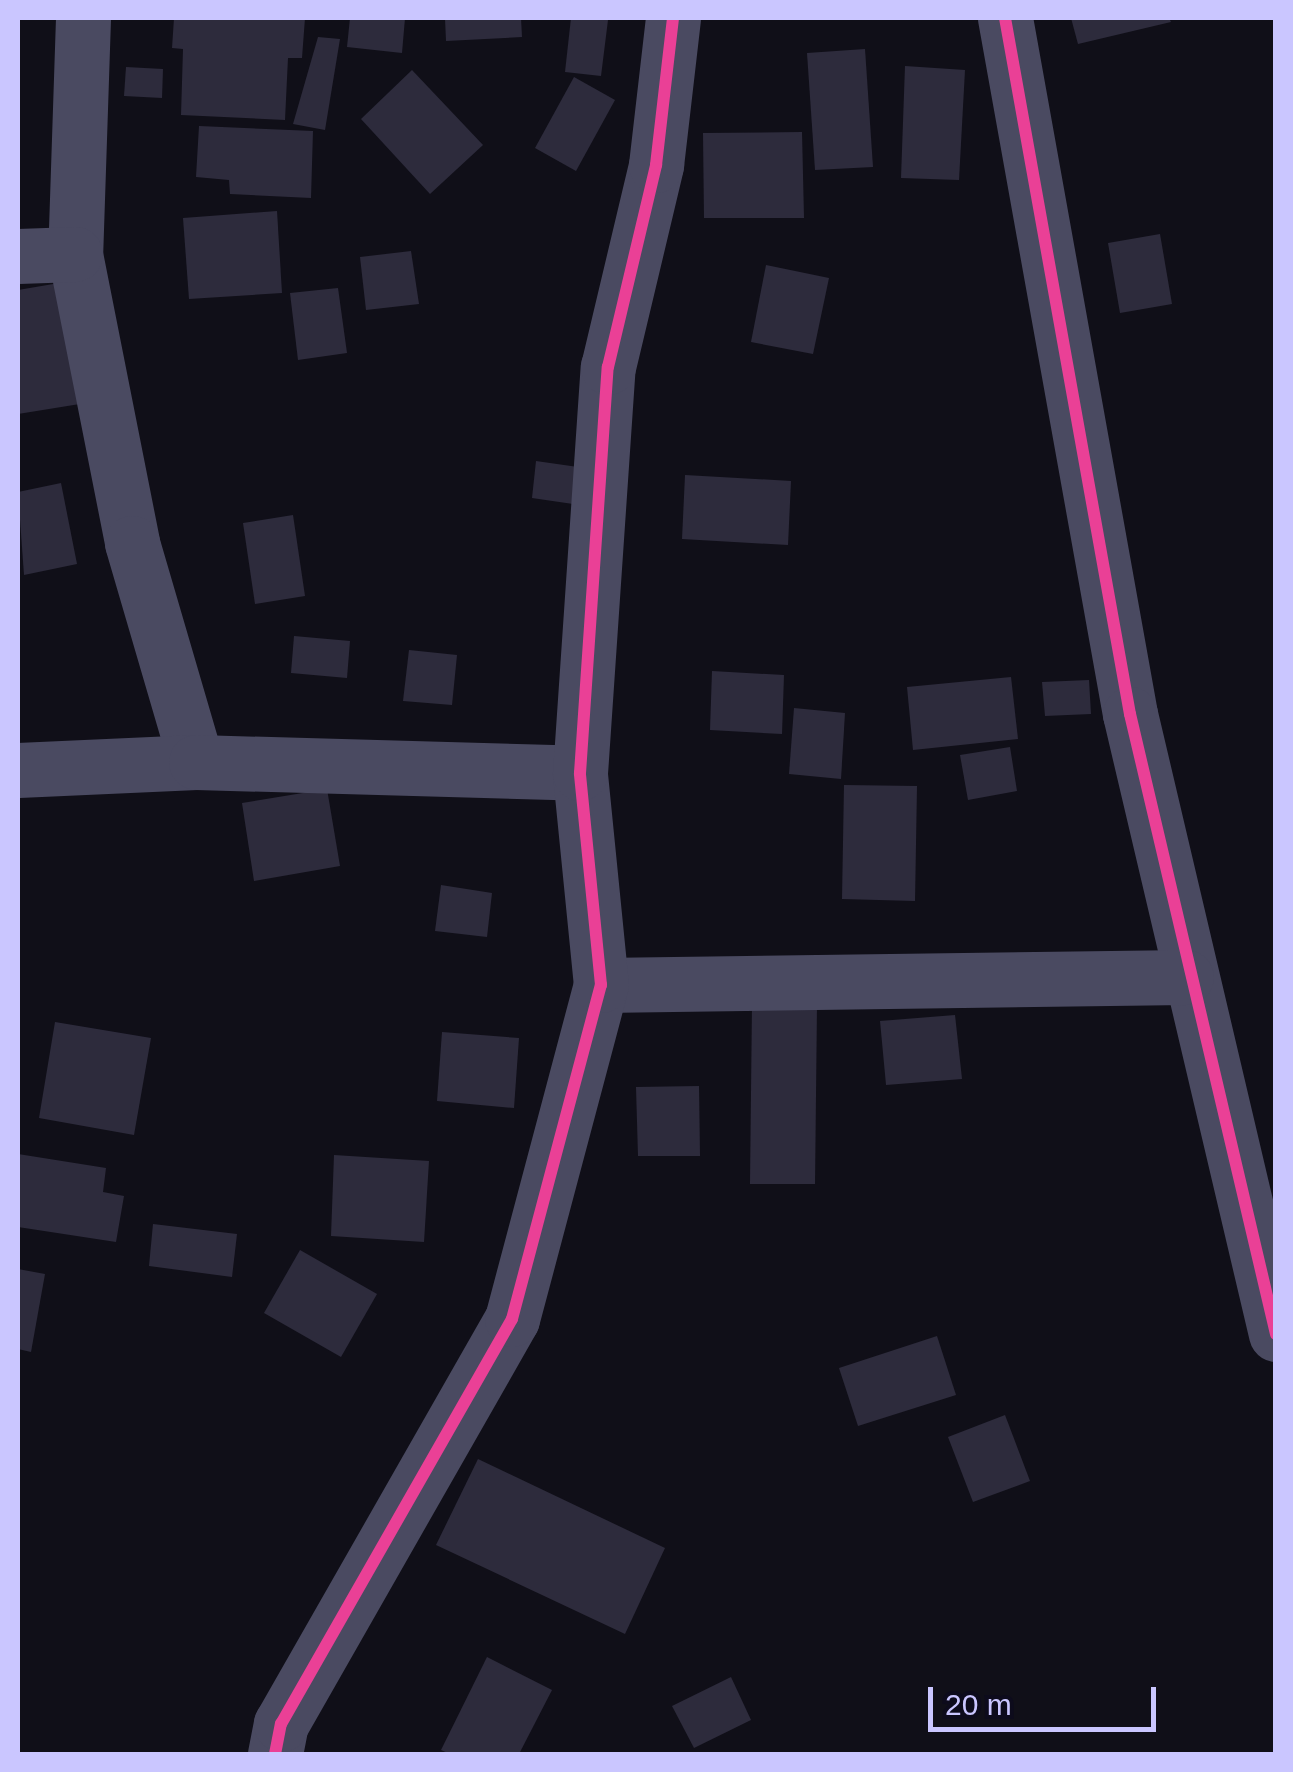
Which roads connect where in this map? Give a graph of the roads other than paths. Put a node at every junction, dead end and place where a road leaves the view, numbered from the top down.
1 (84, 18) edge
2 (673, 18) edge
3 (1005, 18) edge
4 (74, 254) junction
5 (18, 256) edge
6 (196, 762) junction
7 (18, 770) edge
8 (580, 773) junction
9 (1186, 978) junction
10 (602, 984) junction
11 (1276, 1334) edge
12 (275, 1754) edge

1 - 4 street
2 - 8 street
3 - 9 street
4 - 5 street
4 - 6 street
6 - 7 street
6 - 8 street
8 - 10 street
9 - 10 street
9 - 11 street
10 - 12 street

